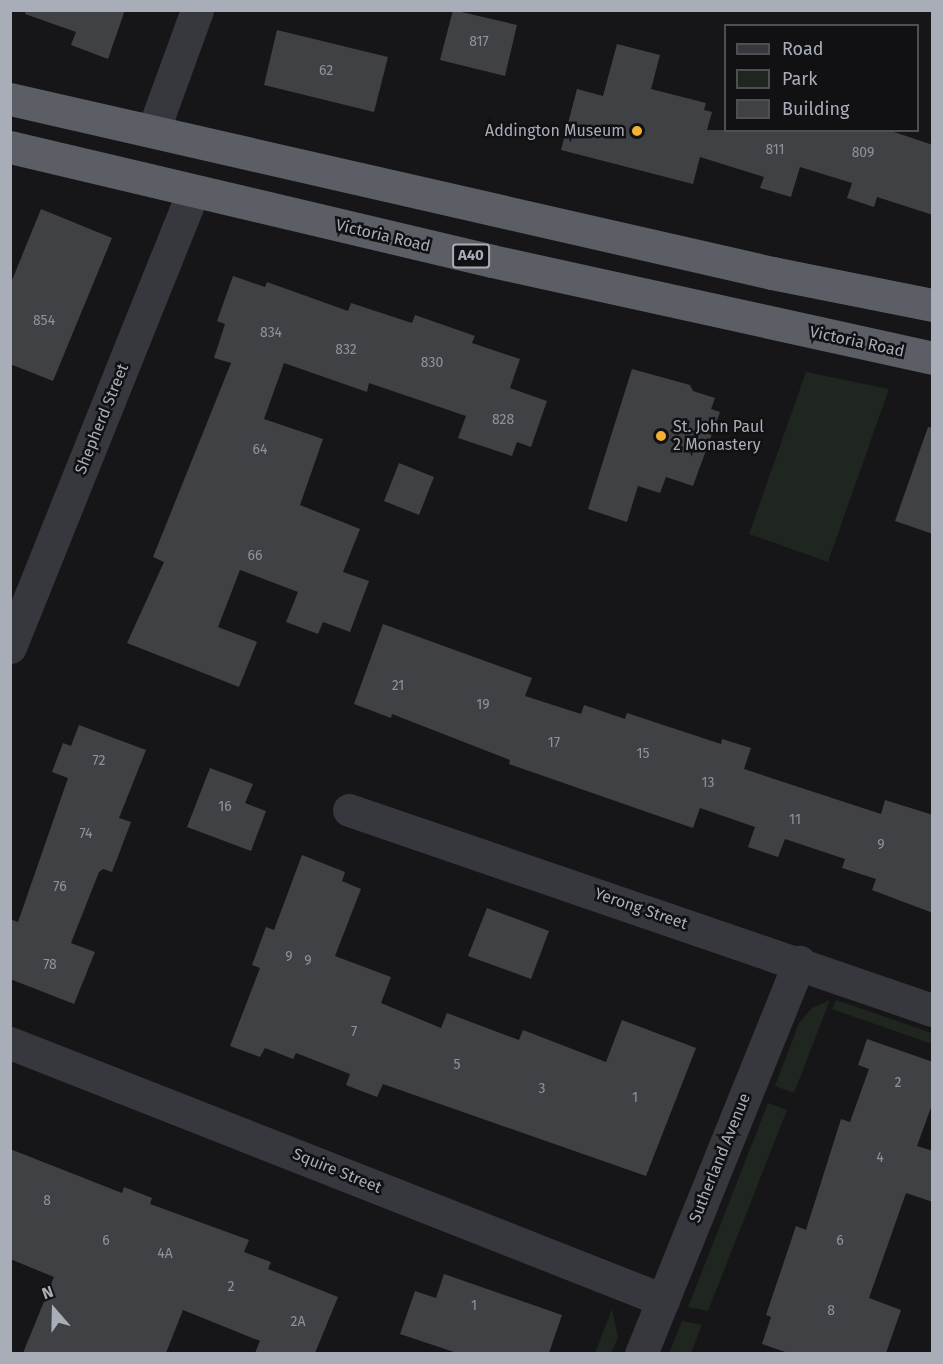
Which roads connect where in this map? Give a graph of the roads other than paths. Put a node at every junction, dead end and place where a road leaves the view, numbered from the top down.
1 (197, 10) edge
2 (10, 99) edge
3 (153, 131) junction
4 (10, 147) edge
5 (193, 192) junction
6 (933, 305) edge
7 (933, 358) edge
8 (10, 647) edge
9 (350, 810) dead end
10 (798, 962) junction
11 (933, 1010) edge
12 (10, 1043) edge
13 (663, 1300) junction
14 (641, 1353) edge

1 - 3 street
2 - 3 highway
3 - 6 highway
4 - 5 highway, Victoria Road / A40
5 - 7 highway, Victoria Road / A40
5 - 8 street, Shepherd Street
9 - 10 street, Yerong Street
10 - 11 street, Yerong Street
10 - 13 street, Sutherland Avenue
12 - 13 street, Squire Street
13 - 14 street, Sutherland Avenue

